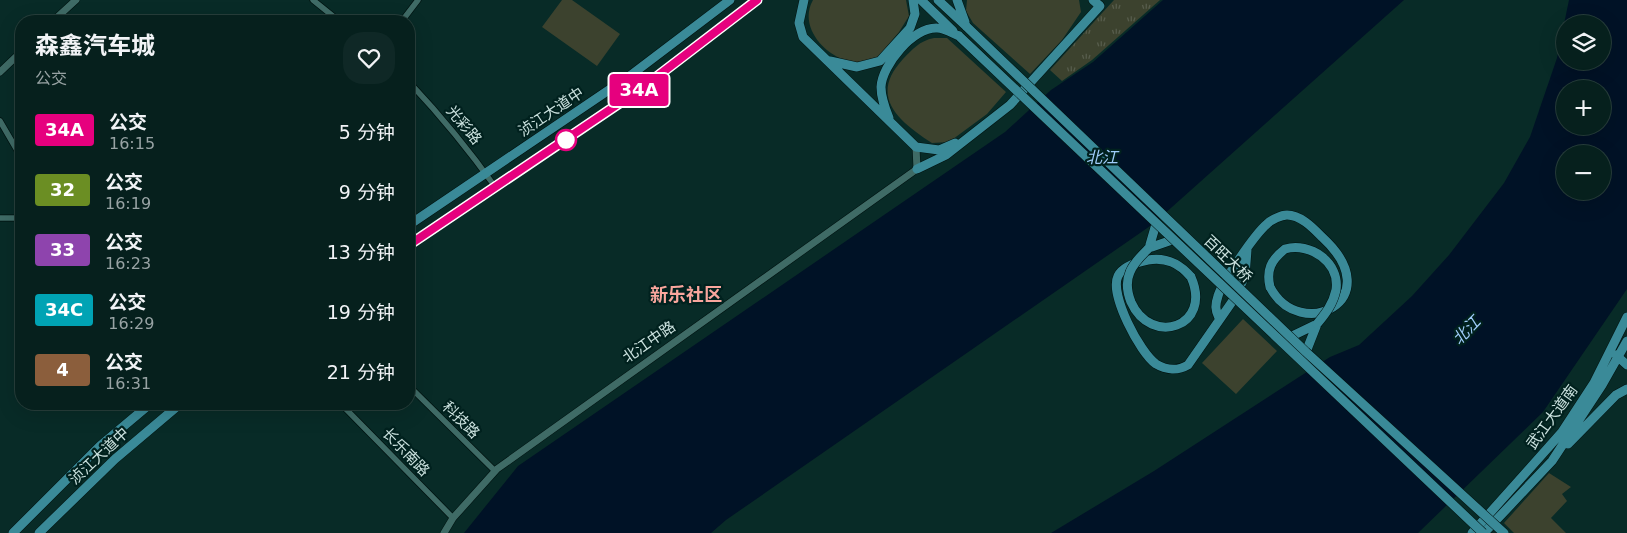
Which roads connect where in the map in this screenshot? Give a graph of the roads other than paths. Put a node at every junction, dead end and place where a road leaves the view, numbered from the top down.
1 (76, 0) edge
2 (313, 0) edge
3 (418, 0) edge
4 (757, 0) edge
5 (804, 0) edge
6 (914, 0) edge
7 (921, 0) edge
8 (938, 0) edge
9 (957, 0) edge
10 (726, 1) edge
11 (1099, 2) edge
12 (60, 15) edge
13 (332, 15) edge
14 (407, 15) edge
15 (967, 27) junction
16 (959, 36) junction
17 (15, 58) edge
18 (827, 60) junction
19 (0, 72) edge
20 (415, 88) edge
21 (0, 121) edge
22 (890, 122) junction
23 (970, 136) junction
24 (15, 147) edge
25 (916, 147) junction
26 (917, 169) junction
27 (486, 173) junction
28 (496, 188) junction
29 (0, 218) edge
30 (15, 218) edge
31 (415, 220) edge
32 (1156, 224) junction
33 (1172, 240) junction
34 (415, 241) edge
35 (1149, 248) junction
36 (1247, 250) junction
37 (1627, 317) edge
38 (1219, 318) junction
39 (1316, 324) junction
40 (1290, 336) junction
41 (1611, 346) junction
42 (1624, 349) edge
43 (1306, 352) junction
44 (1627, 364) edge
45 (1627, 389) edge
46 (415, 392) edge
47 (143, 410) edge
48 (167, 410) edge
49 (347, 410) edge
50 (1552, 461) junction
51 (495, 471) junction
52 (453, 518) junction
53 (1484, 529) edge
54 (13, 533) edge
55 (39, 533) edge
56 (444, 533) edge
57 (1472, 533) edge
58 (1504, 533) edge

1 - 12 street
2 - 13 street
3 - 14 street
4 - 28 main road
5 - 18 main road
6 - 18 main road
7 - 16 main road, 百旺大桥
8 - 15 main road, 百旺大桥
9 - 15 main road
10 - 27 main road, 浈江大道中
11 - 23 main road
15 - 40 main road, 百旺大桥, bridge
16 - 22 main road
16 - 32 main road, 百旺大桥, bridge
17 - 19 street
18 - 22 main road
20 - 27 street, 光彩路
21 - 24 street
22 - 25 main road
23 - 25 main road
23 - 26 main road
25 - 26 street
26 - 51 street, 北江中路
27 - 28 street, 光彩路
27 - 31 main road, 浈江大道中
28 - 34 main road
29 - 30 street
32 - 33 main road, 百旺大桥, bridge
32 - 35 main road
33 - 35 main road
33 - 53 main road, 百旺大桥, bridge
35 - 38 main road, bridge
36 - 38 main road
36 - 38 main road
36 - 39 main road, bridge
37 - 41 main road, 武江大道南
39 - 40 main road
39 - 43 main road
40 - 43 main road, 百旺大桥, bridge
41 - 42 main road
41 - 53 main road, 武江大道南
42 - 44 main road
42 - 50 main road, 武江大道南
43 - 58 main road, 百旺大桥, bridge
45 - 50 main road
46 - 51 street, 科技路
47 - 54 main road, 浈江大道中
48 - 55 main road, 浈江大道中
49 - 52 street, 长乐南路
50 - 53 main road, 武江大道南
51 - 52 street, 北江中路
52 - 56 street, 北江中路
53 - 57 main road

